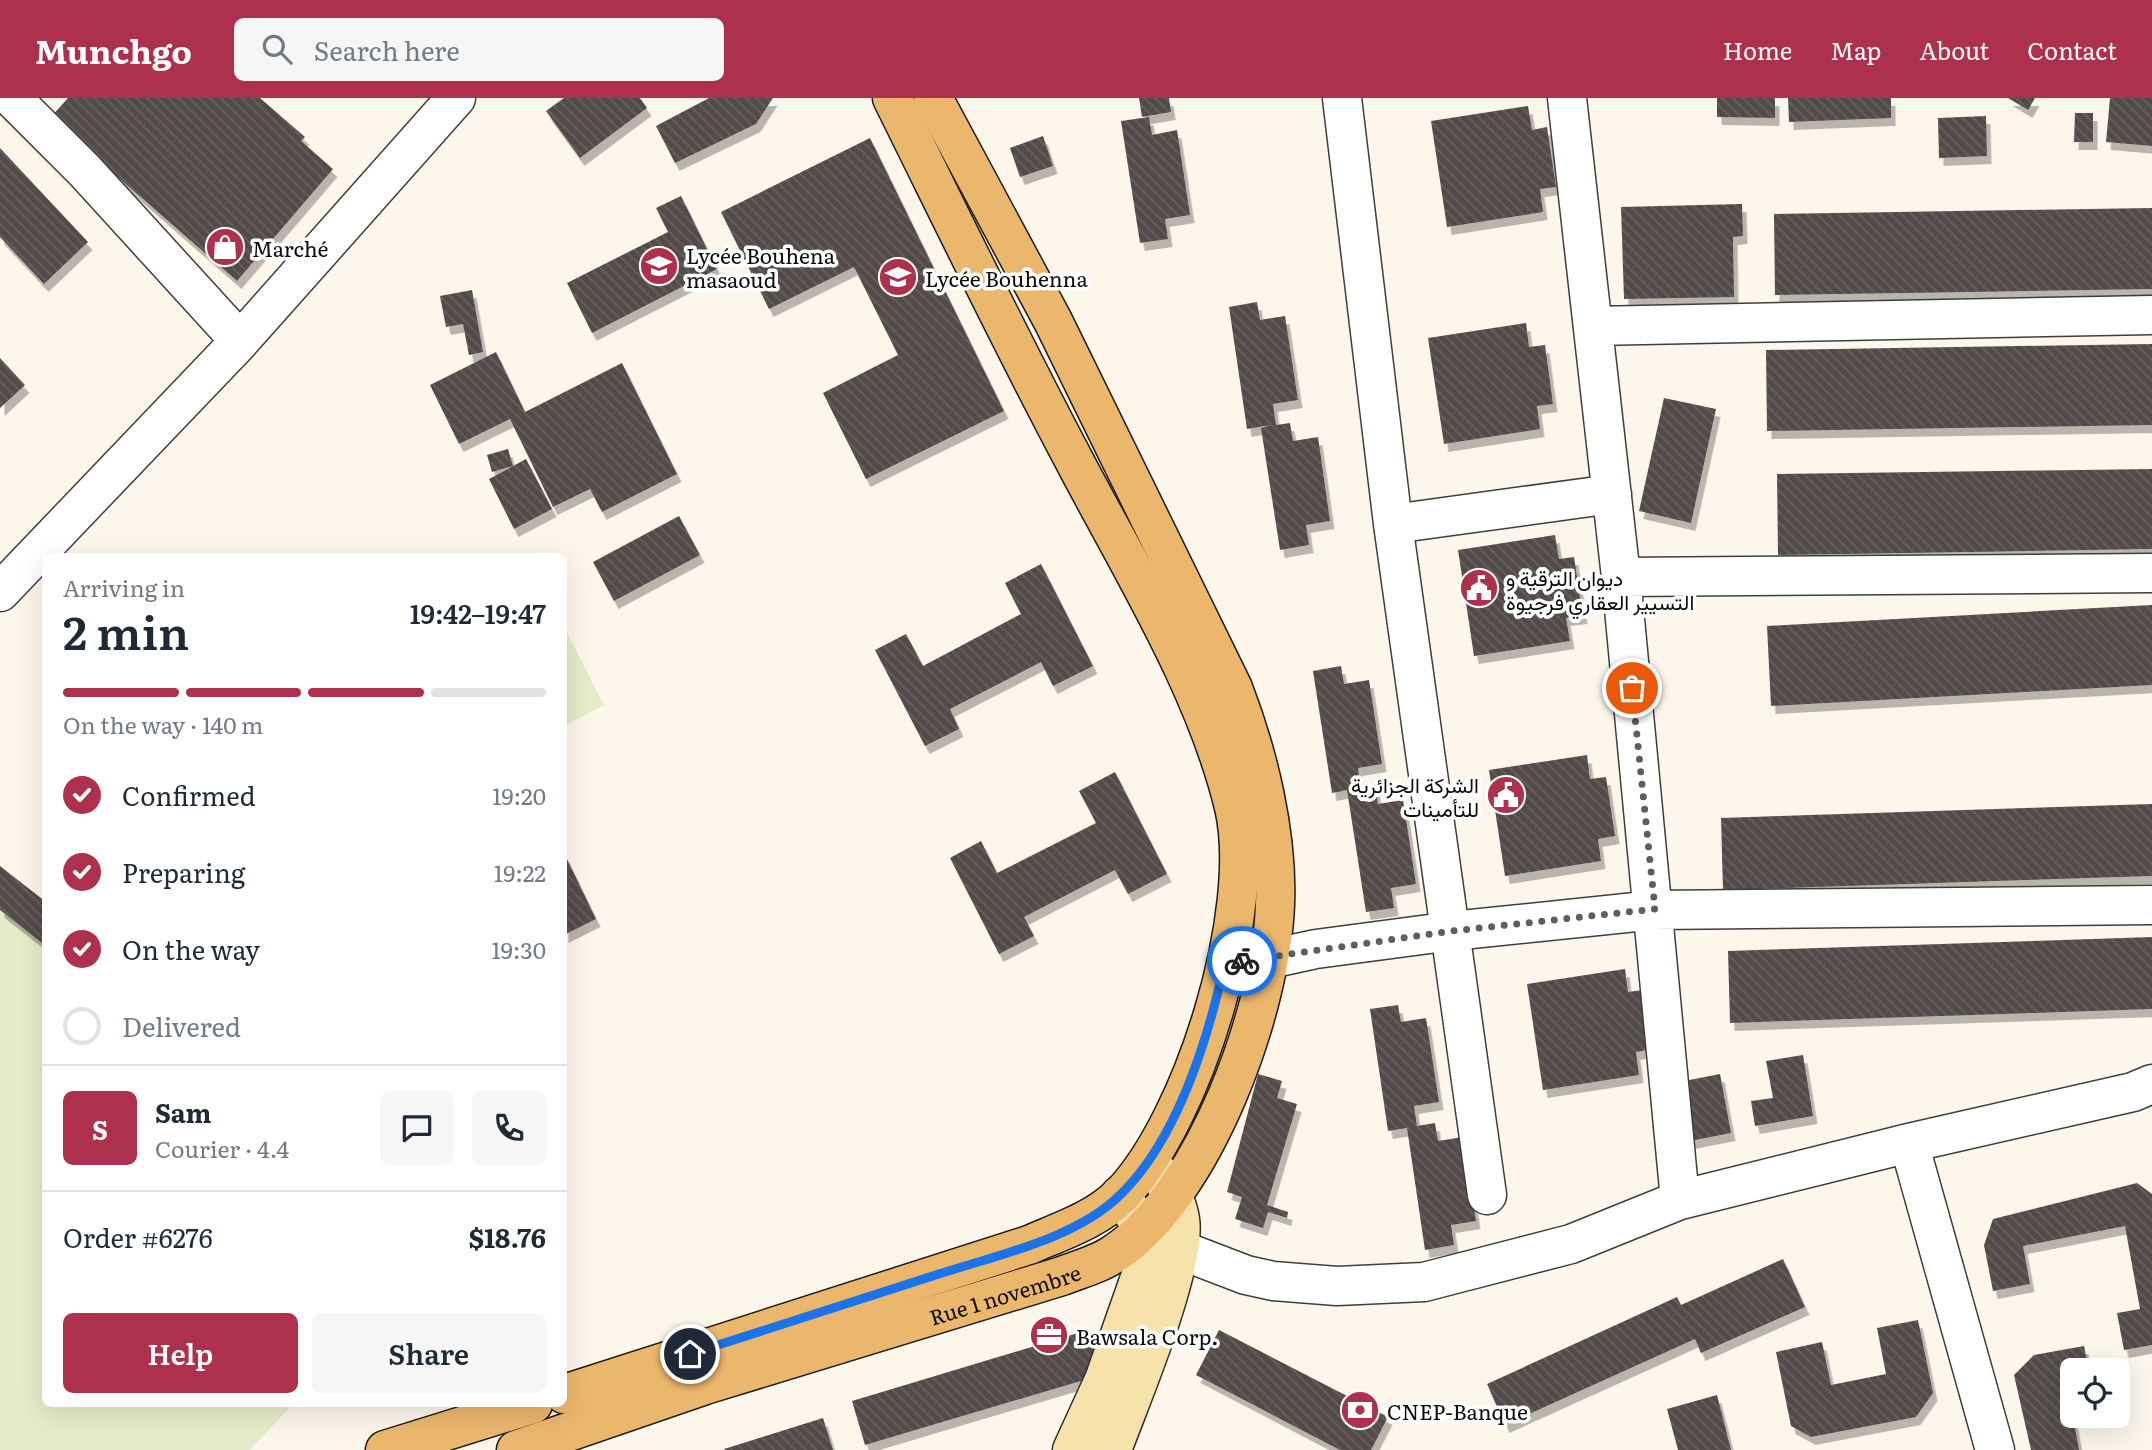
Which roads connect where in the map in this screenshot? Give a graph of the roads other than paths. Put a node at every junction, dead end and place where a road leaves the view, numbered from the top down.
1 (12, 98) edge
2 (456, 98) edge
3 (892, 98) edge
4 (933, 98) edge
5 (1342, 98) edge
6 (1567, 98) edge
7 (2152, 315) edge
8 (1593, 326) junction
9 (240, 341) junction
10 (1612, 494) junction
11 (1393, 524) junction
12 (2152, 573) edge
13 (1621, 577) junction
14 (0, 592) edge
15 (2152, 905) edge
16 (1655, 909) junction
17 (1452, 931) junction
18 (1270, 959) junction
19 (1225, 962) junction
20 (2146, 1091) edge
21 (1909, 1143) junction
22 (1148, 1158) junction
23 (1121, 1195) junction
24 (1173, 1195) junction
25 (1487, 1195) dead end
26 (1680, 1200) junction
27 (1156, 1240) junction
28 (567, 1393) edge
29 (524, 1407) edge
30 (385, 1450) edge
31 (516, 1450) edge
32 (1072, 1450) edge
33 (1112, 1450) edge
34 (1995, 1450) edge

1 - 9 street
2 - 9 street
3 - 19 main road, Rue 1 novembre
4 - 18 main road, Rue 1 novembre
5 - 11 street
6 - 8 street
7 - 8 street
8 - 10 street
9 - 14 street
10 - 11 street
10 - 13 street
11 - 17 street
12 - 13 street
13 - 16 street
15 - 16 street
16 - 17 street
16 - 26 street
17 - 18 street
17 - 25 street
18 - 19 street
18 - 24 main road, Rue 1 novembre
19 - 22 main road, Rue 1 novembre
20 - 21 street
21 - 26 street
21 - 34 street
22 - 23 main road, Rue 1 novembre
22 - 24 main road
23 - 27 main road
23 - 28 main road, Rue 1 novembre
24 - 27 main road, Rue 1 novembre
26 - 27 street
27 - 31 main road, Rue 1 novembre
27 - 32 main road
27 - 33 main road
29 - 30 main road

